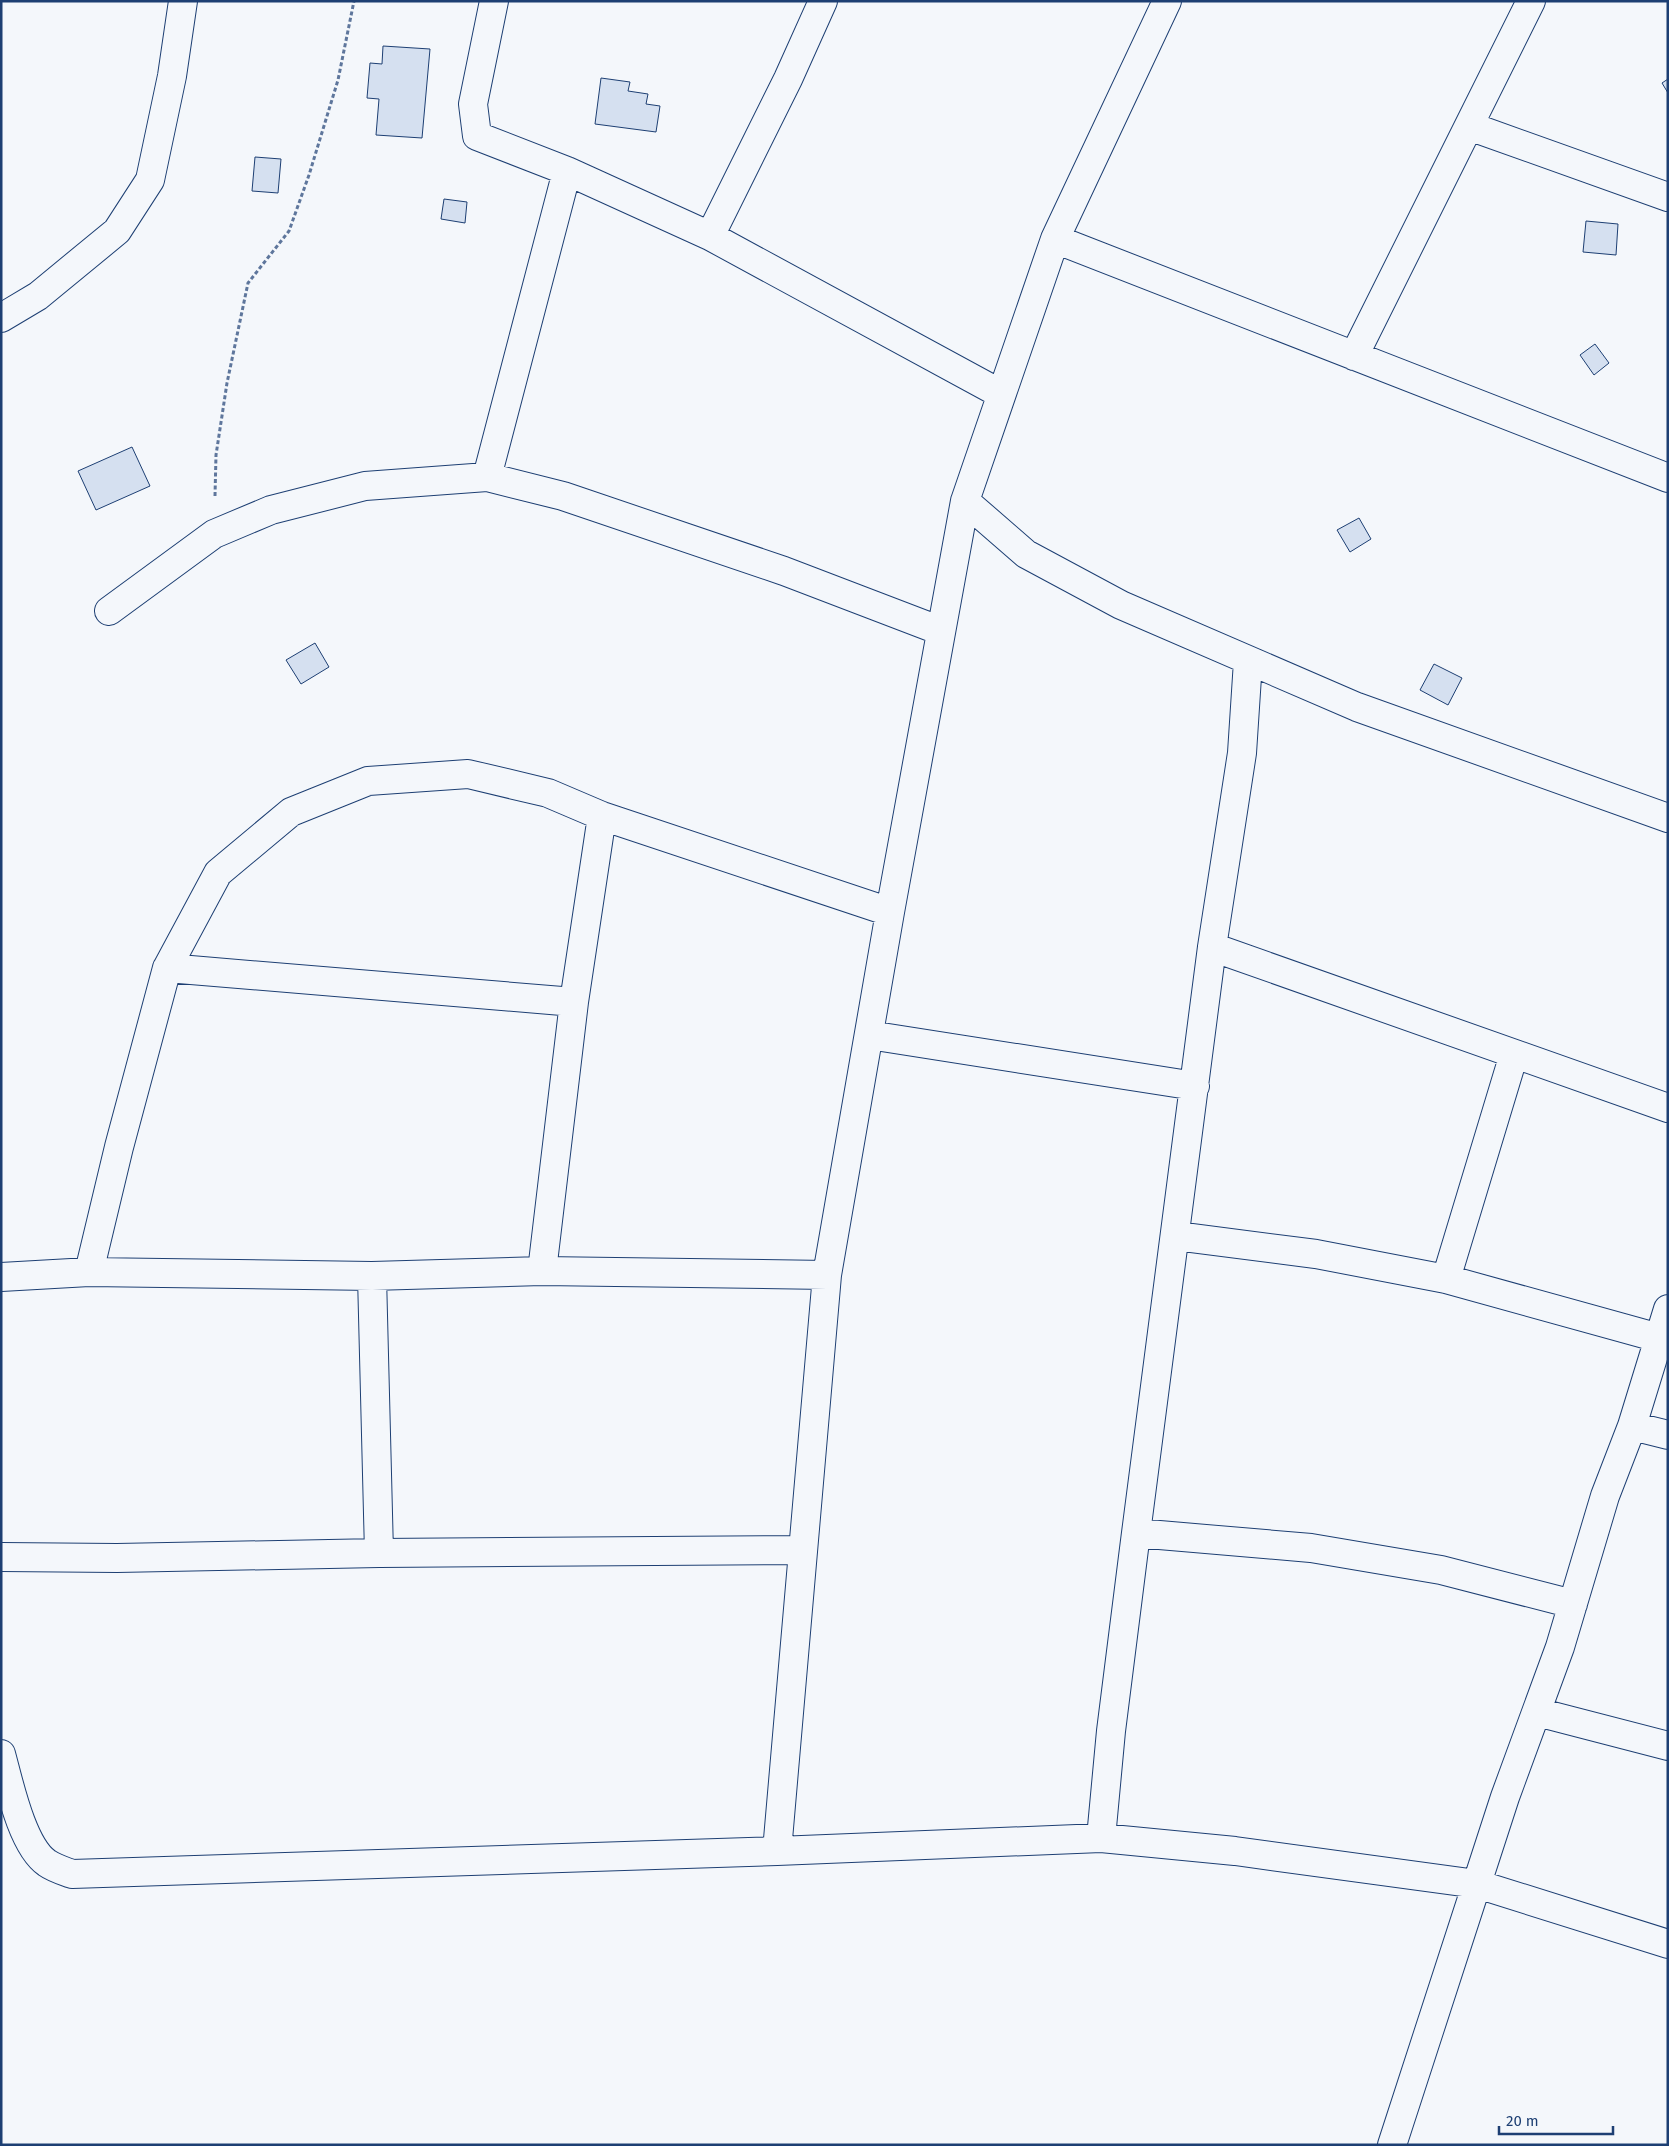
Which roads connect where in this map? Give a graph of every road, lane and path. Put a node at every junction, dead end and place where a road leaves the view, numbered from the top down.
1 (183, 1) edge
2 (354, 1) edge
3 (494, 1) edge
4 (822, 1) edge
5 (1531, 1) edge
6 (1165, 2) edge
7 (1469, 126) junction
8 (566, 171) junction
9 (1668, 196) edge
10 (710, 236) junction
11 (1055, 239) junction
12 (1, 318) edge
13 (1354, 356) junction
14 (1001, 394) junction
15 (488, 477) junction
16 (1668, 478) edge
17 (965, 502) junction
18 (214, 534) junction
19 (109, 611) dead end
20 (941, 631) junction
21 (1248, 661) junction
22 (602, 816) junction
23 (1668, 818) edge
24 (890, 912) junction
25 (1212, 946) junction
26 (167, 968) junction
27 (574, 1002) junction
28 (869, 1035) junction
29 (1514, 1054) junction
30 (1195, 1086) junction
31 (1668, 1108) edge
32 (1176, 1236) junction
33 (542, 1271) junction
34 (89, 1272) junction
35 (827, 1274) junction
36 (372, 1276) junction
37 (1, 1277) edge
38 (1446, 1280) junction
39 (1668, 1309) edge
40 (1659, 1338) junction
41 (1632, 1426) junction
42 (1668, 1435) edge
43 (1136, 1533) junction
44 (803, 1550) junction
45 (379, 1553) junction
46 (1, 1557) edge
47 (1573, 1604) junction
48 (1537, 1712) junction
49 (1668, 1746) edge
50 (1, 1754) edge
51 (1101, 1838) junction
52 (776, 1851) junction
53 (1477, 1884) junction
54 (1668, 1944) edge
55 (1392, 2145) edge

1 - 12 street
2 - 18 path
3 - 8 street
4 - 10 street
5 - 7 street
6 - 11 street
7 - 9 street
7 - 13 street
8 - 10 street
8 - 15 street
10 - 14 street
11 - 13 street
11 - 14 street
13 - 16 street
14 - 17 street
15 - 18 street
15 - 20 street
17 - 20 street
17 - 21 street
18 - 19 street
20 - 24 street
21 - 23 street
21 - 25 street
22 - 24 street
22 - 26 street
22 - 27 street
24 - 28 street
25 - 29 street
25 - 30 street
26 - 27 street
26 - 34 street
27 - 33 street
28 - 30 street
28 - 35 street
29 - 31 street
29 - 38 street
30 - 32 street
32 - 38 street
32 - 43 street
33 - 35 street
33 - 36 street
34 - 36 street
34 - 37 street
35 - 44 street
36 - 45 street
38 - 40 street
39 - 40 street
40 - 41 street
41 - 42 street
41 - 47 street
43 - 47 street
43 - 51 street
44 - 45 street
44 - 52 street
45 - 46 street
47 - 48 street
48 - 49 street
48 - 53 street
50 - 52 street
51 - 52 street
51 - 53 street
53 - 54 street
53 - 55 street

